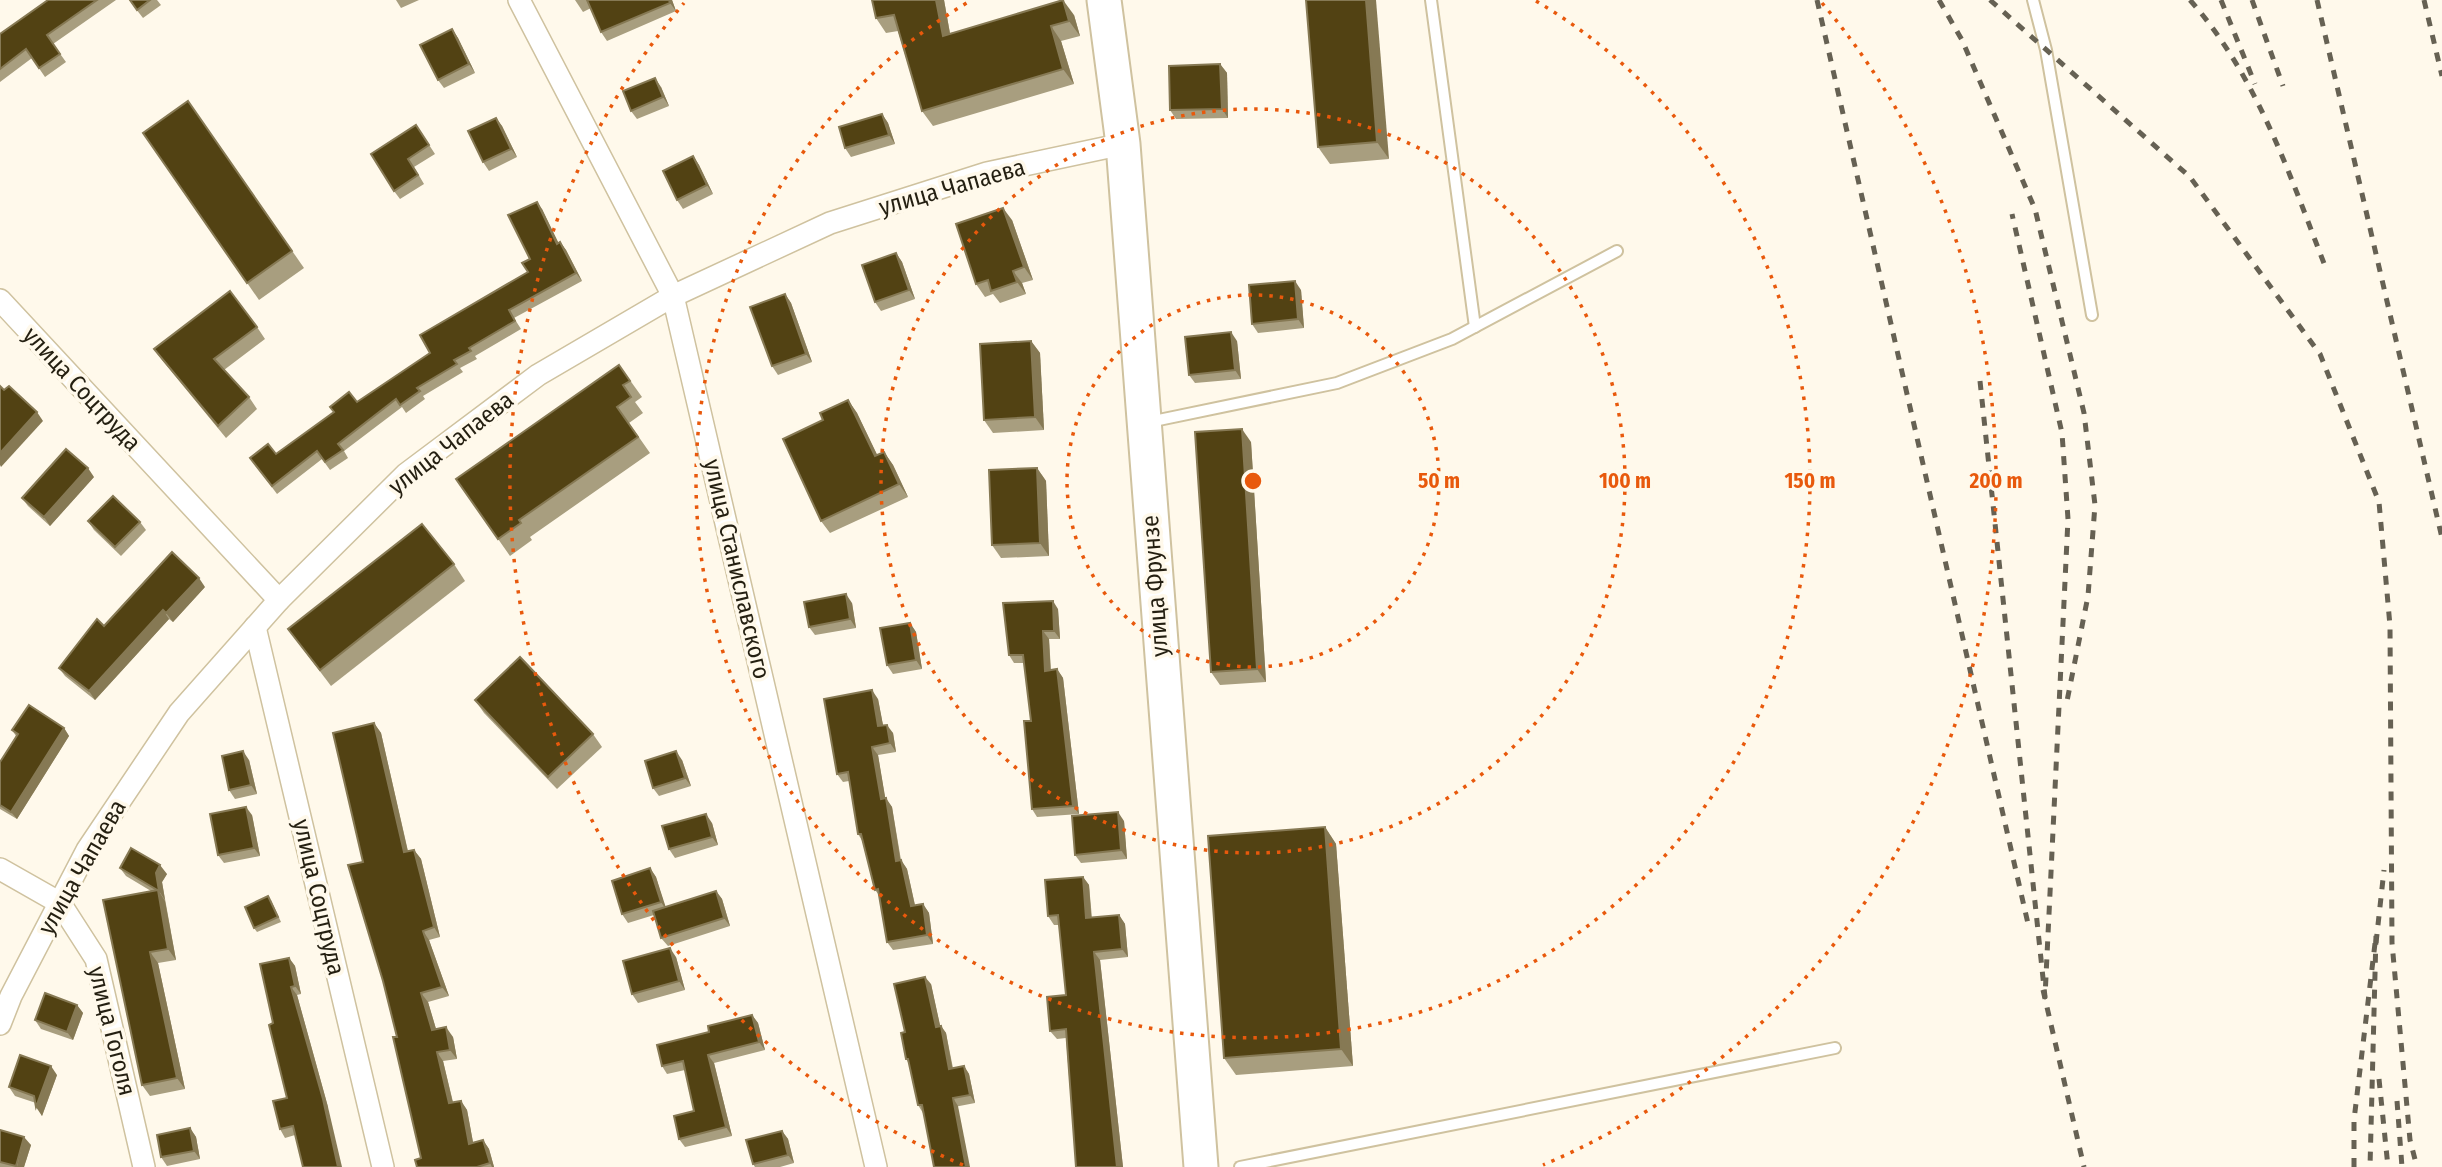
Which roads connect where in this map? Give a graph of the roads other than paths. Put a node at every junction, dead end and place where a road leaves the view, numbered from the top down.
1 (519, 0) edge
2 (1431, 0) edge
3 (2033, 0) edge
4 (1102, 2) edge
5 (1123, 144) junction
6 (1617, 251) dead end
7 (673, 296) junction
8 (0, 300) edge
9 (2092, 315) dead end
10 (1475, 327) junction
11 (1143, 423) junction
12 (279, 600) junction
13 (256, 627) junction
14 (0, 869) edge
15 (60, 902) junction
16 (0, 1024) edge
17 (1835, 1048) dead end
18 (144, 1167) edge
19 (383, 1167) edge
20 (876, 1167) edge
21 (1201, 1167) edge
22 (1240, 1167) edge

1 - 7 street, улица Станиславского
2 - 10 lane
3 - 9 lane
4 - 5 main road, улица Фрунзе
5 - 7 street, улица Чапаева
5 - 11 main road, улица Фрунзе
6 - 10 lane
7 - 12 street, улица Чапаева
7 - 20 street, улица Станиславского
8 - 12 street, улица Соцтруда
10 - 11 lane
11 - 21 main road, улица Фрунзе
12 - 13 street, улица Чапаева
13 - 15 street, улица Чапаева
13 - 19 street, улица Соцтруда
14 - 15 street
15 - 16 street, улица Чапаева
15 - 18 street, улица Гоголя
17 - 22 lane

